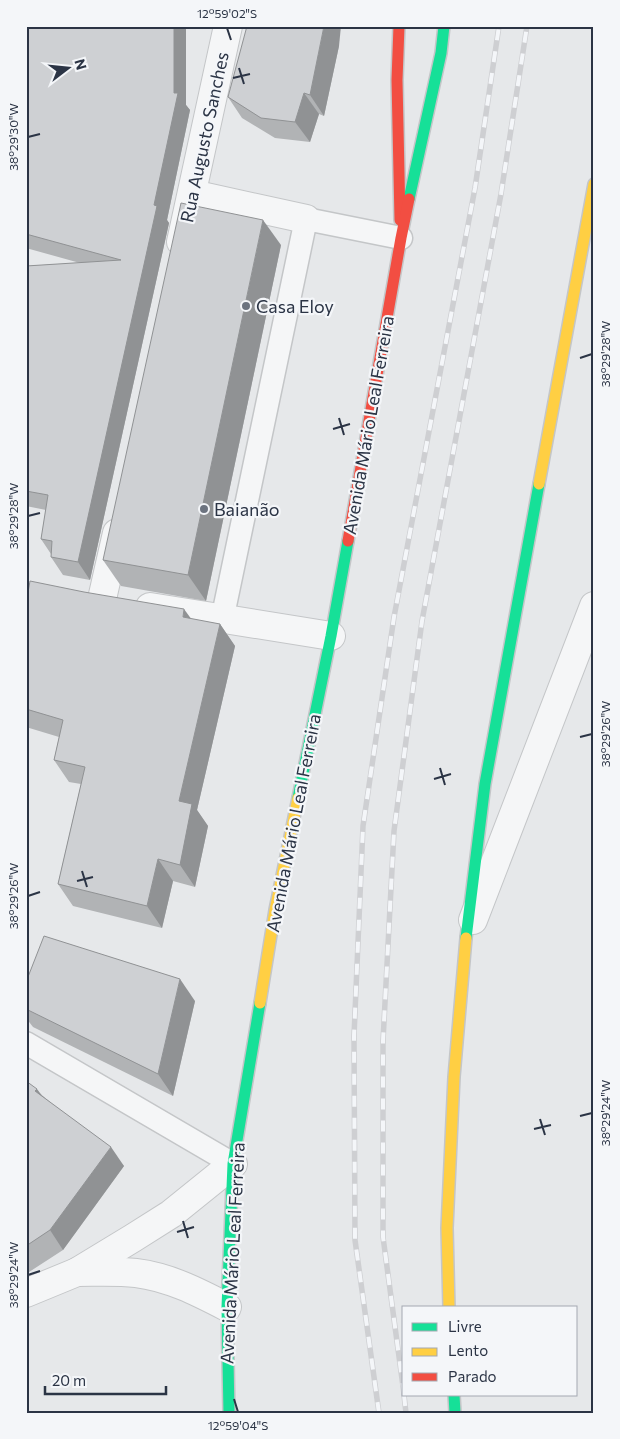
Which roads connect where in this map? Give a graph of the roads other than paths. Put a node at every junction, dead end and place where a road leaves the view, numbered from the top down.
1 (228, 26) edge
2 (399, 26) edge
3 (444, 26) edge
4 (594, 184) edge
5 (192, 194) junction
6 (306, 219) junction
7 (401, 238) junction
8 (177, 262) edge
9 (121, 512) edge
10 (74, 593) edge
11 (102, 599) junction
12 (594, 606) edge
13 (222, 620) junction
14 (331, 636) junction
15 (464, 942) junction
16 (26, 1043) edge
17 (233, 1164) junction
18 (78, 1272) junction
19 (26, 1294) edge
20 (449, 1306) edge
21 (227, 1307) junction
22 (454, 1396) edge
23 (229, 1413) edge
24 (455, 1413) edge

1 - 5 street, Rua Augusto Sanches
2 - 7 main road, Avenida Mário Leal Ferreira
3 - 7 main road, Avenida Mário Leal Ferreira
4 - 15 main road
5 - 6 street
5 - 8 street, Rua Augusto Sanches
6 - 7 lane
6 - 13 lane
7 - 14 main road, Avenida Mário Leal Ferreira
9 - 11 street
10 - 11 street
11 - 13 street
12 - 15 street
13 - 14 street
14 - 17 main road, Avenida Mário Leal Ferreira
15 - 20 main road
16 - 17 lane
17 - 18 street
17 - 21 main road, Avenida Mário Leal Ferreira
18 - 19 street
18 - 21 street
21 - 23 main road, Avenida Mário Leal Ferreira
22 - 24 main road

